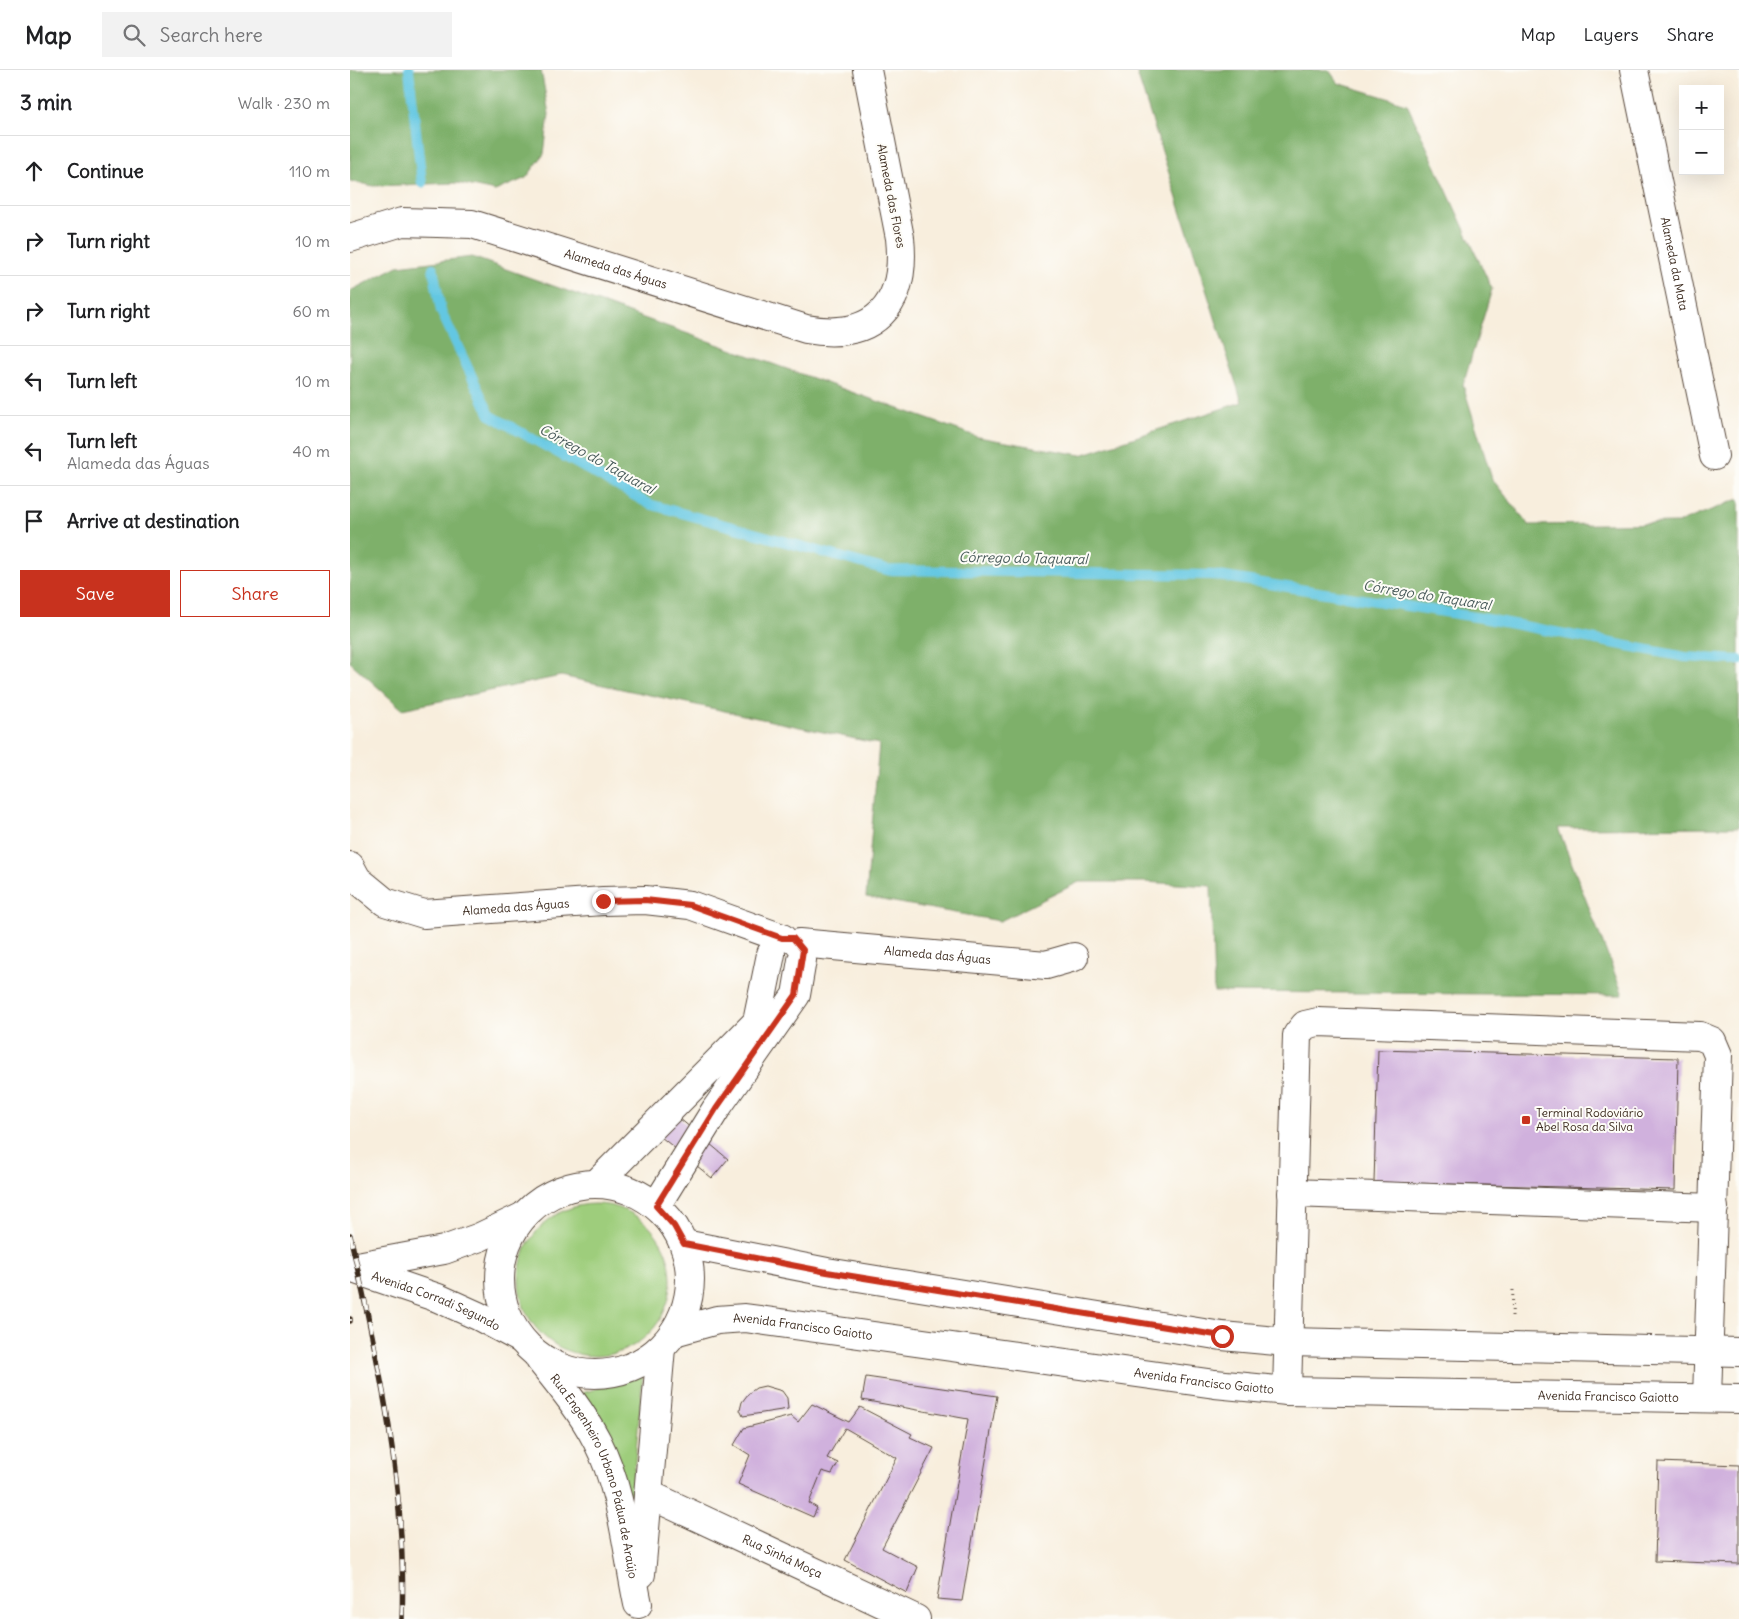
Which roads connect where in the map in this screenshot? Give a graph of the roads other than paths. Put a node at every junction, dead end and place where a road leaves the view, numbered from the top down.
1 (867, 70) edge
2 (1634, 70) edge
3 (350, 238) edge
4 (878, 317) joint
5 (1714, 456) dead end
6 (350, 866) edge
7 (788, 949) junction
8 (1074, 957) dead end
9 (598, 1182) junction
10 (1292, 1193) junction
11 (656, 1206) junction
12 (1714, 1208) junction
13 (522, 1217) junction
14 (684, 1244) junction
15 (350, 1267) edge
16 (667, 1340) junction
17 (1288, 1342) junction
18 (529, 1347) junction
19 (1709, 1351) junction
20 (1739, 1352) edge
21 (1287, 1390) junction
22 (1707, 1398) junction
23 (1739, 1398) edge
24 (648, 1494) junction
25 (638, 1612) edge
26 (916, 1619) edge

1 - 4 street, Alameda das Flores
2 - 5 street, Alameda da Mata
3 - 4 street, Alameda das Águas
6 - 7 street, Alameda das Águas
7 - 8 street, Alameda das Águas
7 - 9 street
7 - 11 street
9 - 11 street
9 - 13 street
10 - 12 street
10 - 12 street
10 - 17 street
11 - 14 street
12 - 19 street
13 - 15 street, Avenida Corradi Segundo
13 - 18 street, Rua Engenheiro Urbano Pádua de Araújo
14 - 16 street
14 - 17 street
15 - 18 street, Avenida Corradi Segundo
16 - 18 street, Avenida Corradi Segundo
16 - 21 street, Avenida Francisco Gaiotto
16 - 24 street, Rua Engenheiro Urbano Pádua de Araújo
17 - 19 street
17 - 21 street
18 - 25 street, Rua Engenheiro Urbano Pádua de Araújo
19 - 20 street
19 - 22 street
21 - 22 street, Avenida Francisco Gaiotto
22 - 23 street, Avenida Francisco Gaiotto
24 - 25 street, Rua Engenheiro Urbano Pádua de Araújo
24 - 26 street, Rua Sinhá Moça

